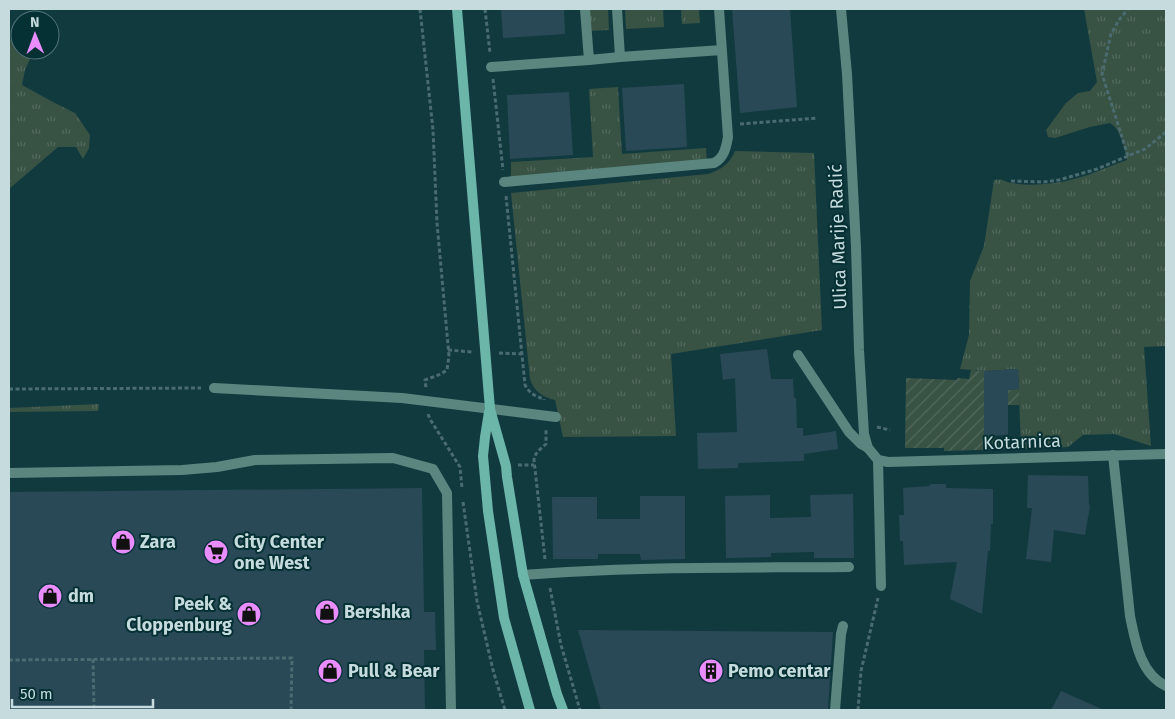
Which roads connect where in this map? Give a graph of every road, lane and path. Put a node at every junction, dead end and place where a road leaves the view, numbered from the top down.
1 (420, 9) edge
2 (457, 9) edge
3 (485, 9) edge
4 (585, 9) edge
5 (617, 9) edge
6 (719, 9) edge
7 (841, 9) edge
8 (1128, 9) edge
9 (722, 50) junction
10 (620, 57) junction
11 (589, 60) junction
12 (492, 67) junction
13 (817, 118) dead end
14 (728, 124) junction
15 (1166, 132) edge
16 (1128, 156) junction
17 (1011, 180) dead end
18 (504, 182) junction
19 (448, 350) junction
20 (463, 351) dead end
21 (511, 354) dead end
22 (522, 354) junction
23 (798, 355) dead end
24 (426, 385) dead end
25 (214, 388) joint
26 (9, 389) edge
27 (545, 403) dead end
28 (490, 409) junction
29 (428, 414) dead end
30 (556, 417) dead end
31 (874, 426) dead end
32 (890, 430) dead end
33 (868, 448) junction
34 (1166, 454) edge
35 (1113, 455) junction
36 (878, 460) junction
37 (525, 465) dead end
38 (534, 465) dead end
39 (460, 466) junction
40 (468, 466) dead end
41 (9, 473) edge
42 (462, 491) dead end
43 (463, 501) dead end
44 (849, 567) dead end
45 (523, 574) junction
46 (881, 586) joint
47 (842, 626) dead end
48 (93, 659) junction
49 (9, 660) edge
50 (1166, 686) edge
51 (94, 710) edge
52 (291, 710) edge
53 (451, 710) edge
54 (505, 710) edge
55 (530, 710) edge
56 (563, 710) edge
57 (835, 710) edge
58 (858, 710) edge

1 - 19 path
2 - 28 street
3 - 12 path
4 - 11 street
5 - 10 street
6 - 9 street
7 - 33 street, Ulica Marije Radić
8 - 16 path
9 - 10 street
9 - 14 street
10 - 11 street
11 - 12 street
12 - 18 path
13 - 14 path
14 - 18 street
15 - 16 path
16 - 17 path
18 - 22 path
19 - 20 path
19 - 24 path
21 - 22 path
22 - 27 path
23 - 33 street
25 - 26 path
25 - 28 street
28 - 30 street
28 - 45 street
28 - 55 street
29 - 39 path
31 - 32 path
33 - 36 street, Ulica Marije Radić
34 - 35 street, Kotarnica
35 - 36 street, Kotarnica
35 - 50 street
36 - 46 street
37 - 38 path
39 - 40 path
39 - 42 path
41 - 53 street
43 - 54 path
44 - 45 street
45 - 56 street
46 - 58 path
47 - 57 street
48 - 49 path
48 - 51 path
48 - 52 path

